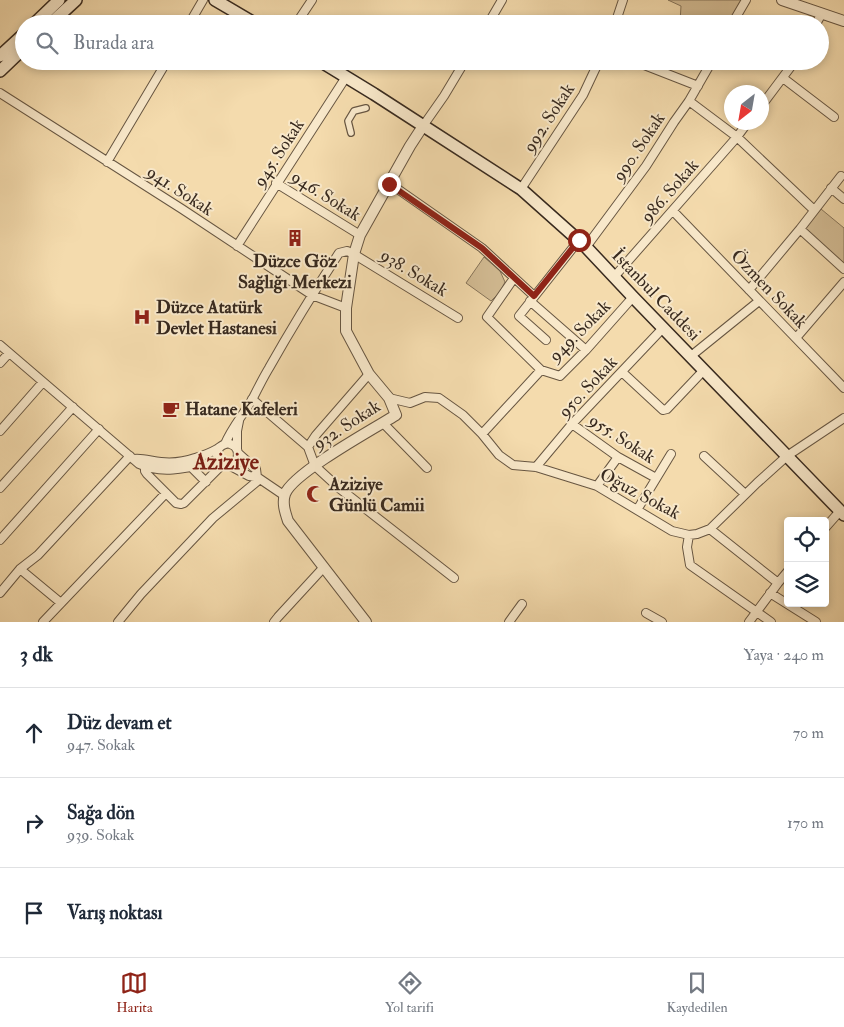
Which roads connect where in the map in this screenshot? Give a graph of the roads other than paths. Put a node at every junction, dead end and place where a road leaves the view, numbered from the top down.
1 (59, 0) edge
2 (76, 0) edge
3 (204, 0) edge
4 (215, 0) edge
5 (312, 0) edge
6 (502, 0) edge
7 (624, 0) edge
8 (746, 0) edge
9 (782, 0) edge
10 (822, 13) joint
11 (43, 15) edge
12 (60, 15) edge
13 (195, 15) edge
14 (241, 15) edge
15 (302, 15) edge
16 (493, 15) edge
17 (618, 15) edge
18 (737, 15) edge
19 (828, 15) edge
20 (829, 16) edge
21 (844, 21) edge
22 (15, 41) edge
23 (1, 53) edge
24 (15, 57) edge
25 (162, 70) edge
26 (335, 70) edge
27 (460, 70) edge
28 (595, 70) edge
29 (657, 70) edge
30 (707, 70) edge
31 (789, 70) edge
32 (0, 71) edge
33 (346, 77) junction
34 (783, 78) junction
35 (698, 86) junction
36 (0, 93) edge
37 (769, 97) edge
38 (689, 101) junction
39 (366, 108) dead end
40 (834, 118) dead end
41 (423, 126) junction
42 (742, 130) edge
43 (351, 133) dead end
44 (737, 138) junction
45 (108, 162) junction
46 (841, 176) dead end
47 (276, 183) junction
48 (389, 184) junction
49 (831, 188) junction
50 (521, 189) junction
51 (844, 200) edge
52 (814, 210) junction
53 (673, 211) junction
54 (800, 229) junction
55 (360, 235) junction
56 (583, 244) junction
57 (236, 246) junction
58 (354, 254) junction
59 (844, 268) edge
60 (614, 277) junction
61 (514, 278) junction
62 (844, 282) edge
63 (749, 290) junction
64 (312, 295) junction
65 (633, 297) junction
66 (532, 299) junction
67 (759, 301) junction
68 (346, 308) junction
69 (458, 318) dead end
70 (663, 328) junction
71 (796, 338) junction
72 (546, 340) dead end
73 (0, 345) edge
74 (586, 350) junction
75 (9, 352) junction
76 (691, 356) junction
77 (0, 363) edge
78 (541, 370) junction
79 (704, 370) junction
80 (622, 372) junction
81 (369, 374) junction
82 (44, 382) junction
83 (844, 388) edge
84 (389, 398) junction
85 (252, 399) junction
86 (410, 403) junction
87 (73, 407) junction
88 (396, 415) junction
89 (844, 418) edge
90 (239, 421) junction
91 (383, 423) junction
92 (572, 424) junction
93 (99, 429) junction
94 (0, 431) edge
95 (482, 434) junction
96 (222, 446) junction
97 (308, 447) junction
98 (238, 451) junction
99 (671, 454) dead end
100 (704, 456) dead end
101 (787, 456) junction
102 (132, 457) junction
103 (618, 457) junction
104 (224, 463) junction
105 (315, 466) junction
106 (145, 467) junction
107 (191, 467) junction
108 (536, 467) junction
109 (426, 468) dead end
110 (258, 478) junction
111 (656, 478) junction
112 (206, 482) junction
113 (597, 486) junction
114 (0, 488) edge
115 (166, 493) junction
116 (745, 494) junction
117 (284, 496) junction
118 (637, 510) junction
119 (842, 513) edge
120 (829, 524) edge
121 (710, 529) junction
122 (689, 534) junction
123 (0, 540) edge
124 (324, 567) junction
125 (20, 569) junction
126 (784, 576) edge
127 (454, 578) dead end
128 (778, 583) junction
129 (0, 593) edge
130 (770, 593) junction
131 (61, 603) junction
132 (522, 604) dead end
133 (646, 612) dead end
134 (756, 612) junction
135 (43, 622) edge
136 (118, 622) edge
137 (274, 622) edge
138 (366, 622) edge
139 (509, 622) edge
140 (662, 622) edge
141 (750, 622) edge
142 (771, 622) edge
143 (816, 622) edge

1 - 11 main road
2 - 12 main road
3 - 13 street
4 - 14 main road
5 - 15 street
6 - 16 street
7 - 17 street
8 - 18 street
9 - 10 street
10 - 19 street
20 - 21 street
22 - 23 main road
24 - 32 main road
25 - 45 street
26 - 33 main road, İstanbul Caddesi
27 - 41 street
28 - 50 street, 992. Sokak
29 - 35 street
30 - 35 street, 990. Sokak
31 - 34 street
33 - 41 main road, İstanbul Caddesi
33 - 47 street, 945. Sokak
34 - 37 street
34 - 40 street
35 - 38 street, 990. Sokak
36 - 45 street, 941. Sokak
38 - 44 street
38 - 56 street, 990. Sokak
39 - 43 street
41 - 48 street, 932. Sokak
41 - 50 main road, İstanbul Caddesi
42 - 44 street, 986. Sokak
44 - 52 street
44 - 53 street, 986. Sokak
45 - 57 street, 941. Sokak
46 - 49 street
47 - 55 street, 946. Sokak
47 - 57 street, 945. Sokak
48 - 55 street, 932. Sokak
48 - 61 street
49 - 51 street
49 - 52 street
50 - 56 main road, İstanbul Caddesi
52 - 54 street
53 - 60 street, 986. Sokak
53 - 63 street, Özmen Sokak
54 - 59 street
54 - 63 street
55 - 58 street, 932. Sokak
56 - 60 main road, İstanbul Caddesi
56 - 66 street, 990. Sokak
57 - 64 street, 941. Sokak
58 - 64 street
58 - 68 street, 932. Sokak
58 - 69 street, 938. Sokak
60 - 65 main road, İstanbul Caddesi
61 - 66 street
61 - 78 street
62 - 71 street
63 - 67 street, Özmen Sokak
64 - 68 street, 941. Sokak
64 - 85 street
65 - 70 main road, İstanbul Caddesi
65 - 74 street, 949. Sokak
66 - 72 street
66 - 74 street
67 - 71 street, Özmen Sokak
67 - 76 street
68 - 81 street, 932. Sokak
70 - 76 main road, İstanbul Caddesi
70 - 80 street, 950. Sokak
71 - 83 street, Özmen Sokak
73 - 75 street
74 - 78 street, 949. Sokak
75 - 77 street
75 - 82 street
76 - 79 main road, İstanbul Caddesi
78 - 95 street, 949. Sokak
79 - 80 street
79 - 101 main road, İstanbul Caddesi
80 - 92 street, 950. Sokak
81 - 84 street, 932. Sokak
81 - 97 street
82 - 87 street
82 - 94 street
84 - 86 street, Oğuz Sokak
84 - 88 street, 932. Sokak
85 - 90 street
85 - 97 street
86 - 88 street
86 - 95 street, Oğuz Sokak
87 - 93 street
87 - 114 street
88 - 91 street, 932. Sokak
89 - 101 street
90 - 96 street
90 - 98 street
91 - 105 street, 932. Sokak
91 - 109 street
92 - 103 street, 955. Sokak
92 - 108 street, 950. Sokak
93 - 102 street
93 - 123 street
95 - 108 street, Oğuz Sokak
96 - 98 street
96 - 102 street
96 - 104 street
97 - 105 street
98 - 104 street
98 - 110 street
99 - 111 street
100 - 116 street
101 - 116 street
101 - 119 main road, İstanbul Caddesi
102 - 106 street
102 - 125 street
103 - 111 street, 955. Sokak
103 - 113 street
104 - 107 street
104 - 110 street
104 - 112 street
105 - 117 street, 932. Sokak
105 - 127 street
106 - 107 street
106 - 115 street
107 - 112 street
108 - 113 street, Oğuz Sokak
110 - 117 street
110 - 136 street
111 - 118 street
112 - 115 street
113 - 118 street, Oğuz Sokak
115 - 131 street
116 - 121 street
117 - 124 street
118 - 122 street, Oğuz Sokak
119 - 120 street
121 - 122 street, Oğuz Sokak
121 - 128 street
122 - 134 street
124 - 137 street
124 - 138 street
125 - 129 street
125 - 131 street
126 - 128 street
128 - 130 street
130 - 134 street
130 - 143 street
131 - 135 street
132 - 139 street
133 - 140 street
134 - 141 street
134 - 142 street

